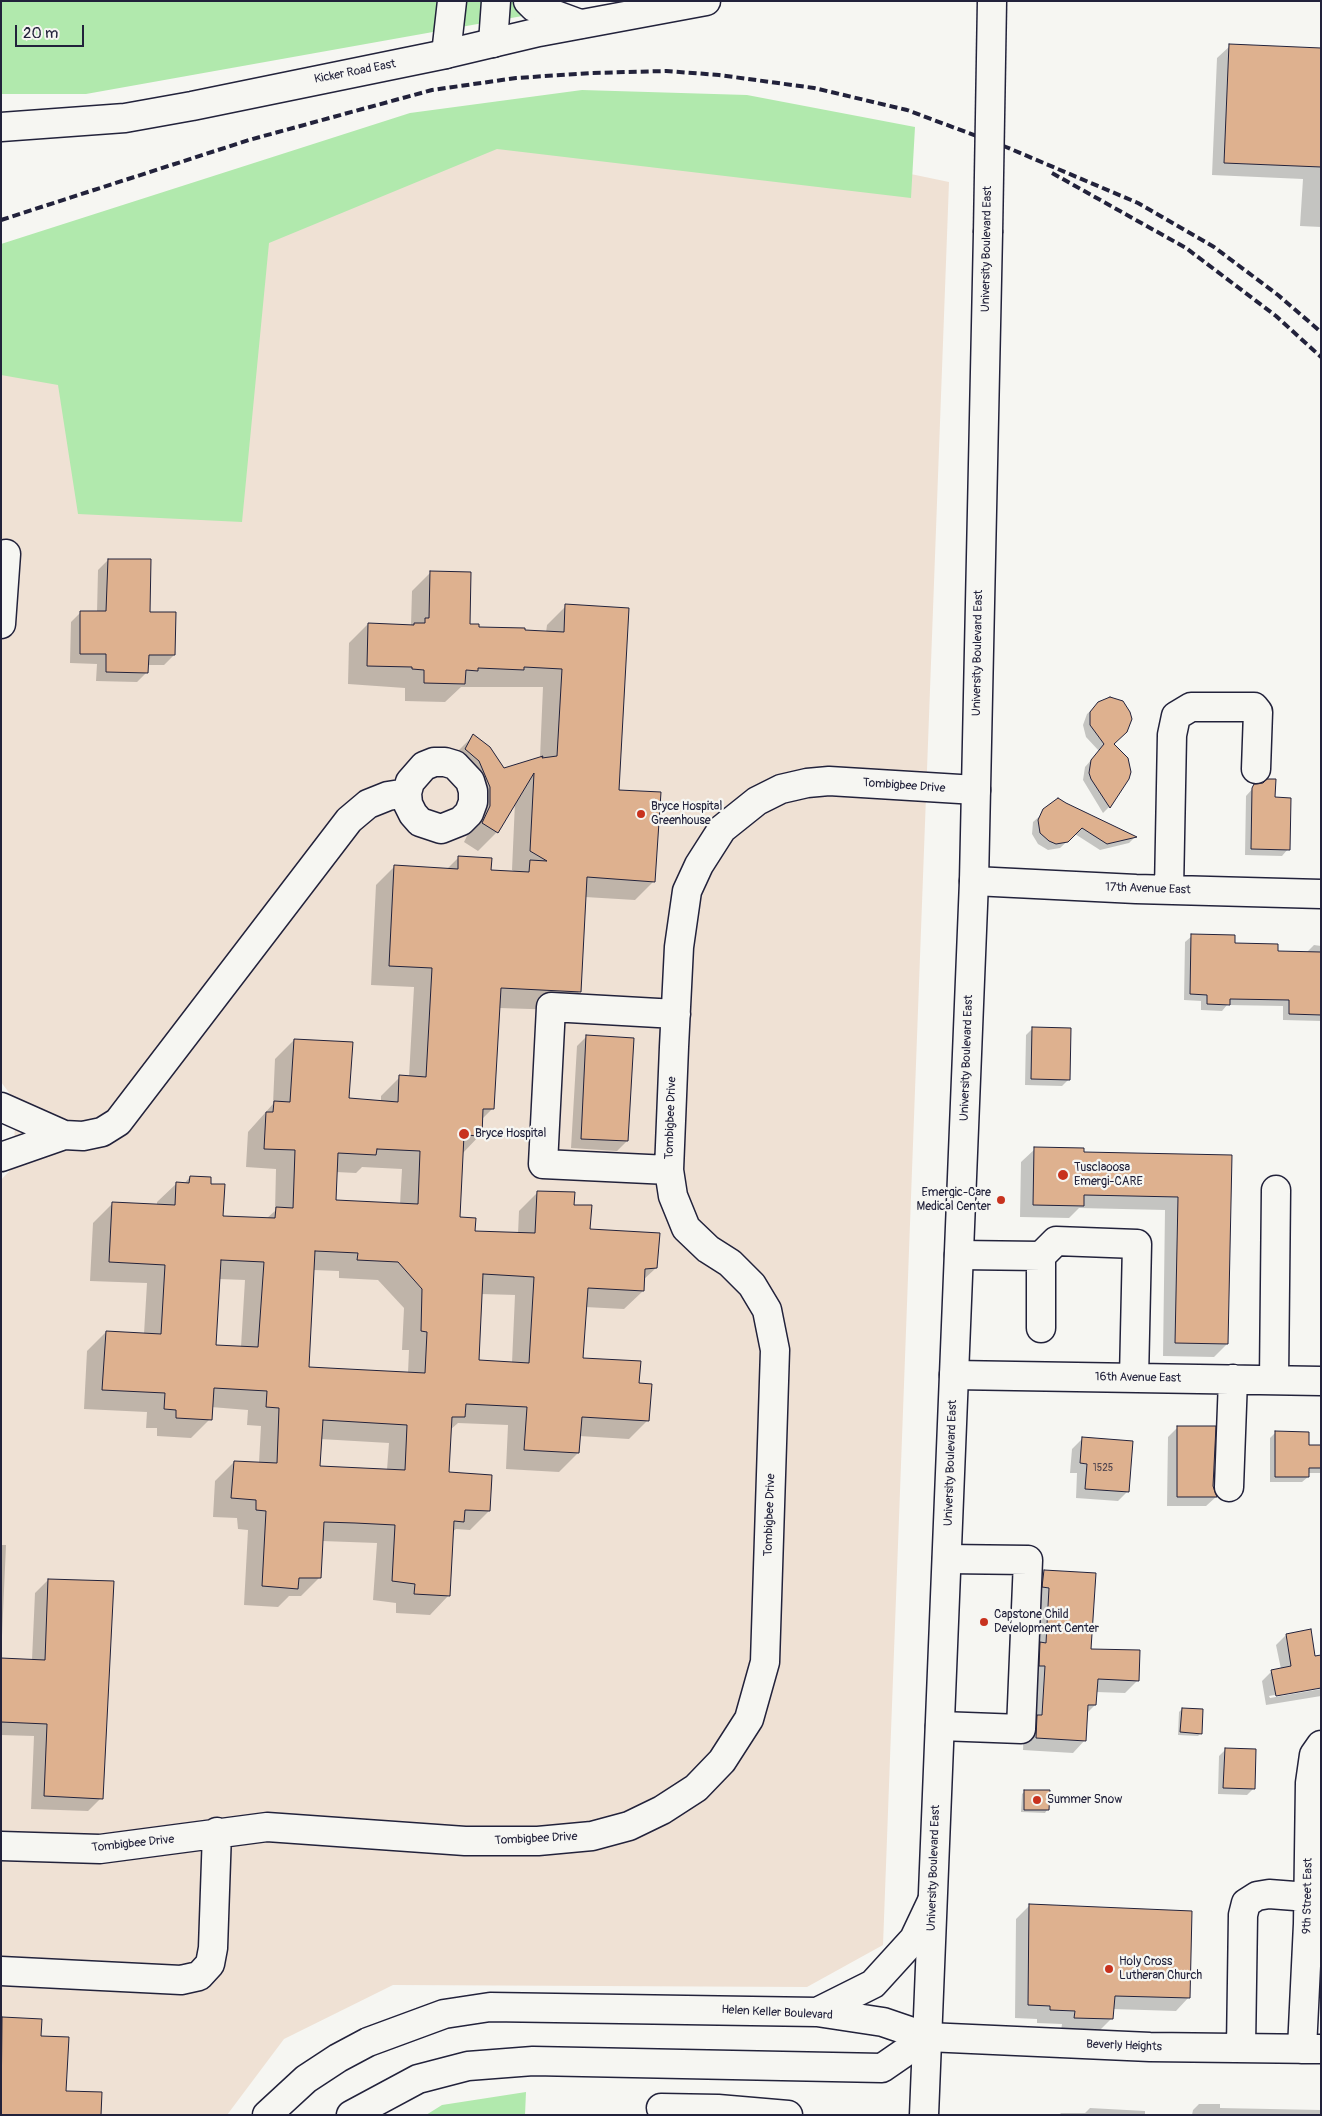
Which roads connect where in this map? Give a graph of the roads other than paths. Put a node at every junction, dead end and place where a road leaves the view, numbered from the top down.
1 (452, 1) edge
2 (496, 1) edge
3 (528, 1) edge
4 (706, 1) edge
5 (992, 1) edge
6 (580, 24) junction
7 (493, 43) junction
8 (446, 54) junction
9 (1, 127) edge
10 (6, 554) dead end
11 (1, 624) edge
12 (1256, 769) dead end
13 (976, 790) junction
14 (407, 793) dead end
15 (974, 881) junction
16 (1169, 890) junction
17 (1321, 894) edge
18 (676, 1014) junction
19 (1, 1107) edge
20 (64, 1135) junction
21 (1, 1157) edge
22 (669, 1170) junction
23 (1276, 1190) dead end
24 (959, 1255) junction
25 (1041, 1256) junction
26 (1040, 1328) dead end
27 (954, 1375) junction
28 (1134, 1378) junction
29 (1233, 1379) junction
30 (1274, 1380) junction
31 (1321, 1381) edge
32 (1228, 1487) dead end
33 (947, 1559) junction
34 (940, 1726) junction
35 (1321, 1745) edge
36 (217, 1832) junction
37 (1, 1846) edge
38 (1308, 1897) junction
39 (932, 1900) junction
40 (1, 1971) edge
41 (817, 2012) junction
42 (927, 2036) junction
43 (1241, 2048) junction
44 (1311, 2049) edge
45 (661, 2108) dead end
46 (267, 2115) edge
47 (351, 2115) edge
48 (788, 2115) edge
49 (924, 2115) edge

1 - 8 street
2 - 7 street
3 - 6 street
4 - 6 street, Kicker Road East
5 - 13 street, University Boulevard East, bridge
6 - 7 street, Kicker Road East
7 - 8 street, Kicker Road East
8 - 9 street, Kicker Road East
10 - 11 street
12 - 16 street
13 - 15 street, University Boulevard East
13 - 18 street, Tombigbee Drive
14 - 20 street
15 - 16 street, 17th Avenue East
15 - 24 street, University Boulevard East
16 - 17 street, 17th Avenue East
18 - 22 street, Tombigbee Drive
18 - 22 street
19 - 20 street
20 - 21 street
22 - 36 street, Tombigbee Drive
23 - 30 street
24 - 25 street
24 - 27 street, University Boulevard East
25 - 26 street
25 - 28 street
27 - 28 street, 16th Avenue East
27 - 33 street, University Boulevard East
28 - 29 street, 16th Avenue East
29 - 30 street, 16th Avenue East
29 - 32 street
30 - 31 street, 16th Avenue East
33 - 34 street, University Boulevard East
33 - 34 street
34 - 39 street, University Boulevard East
35 - 38 street, 9th Street East
36 - 37 street, Tombigbee Drive
36 - 40 street
38 - 43 street
38 - 44 street, 9th Street East
39 - 41 street
39 - 42 street, University Boulevard East
41 - 42 street, Helen Keller Boulevard
41 - 46 street, Helen Keller Boulevard
42 - 43 street, Beverly Heights
42 - 47 street
42 - 49 street, University Boulevard East
43 - 44 street, Beverly Heights
45 - 48 street

